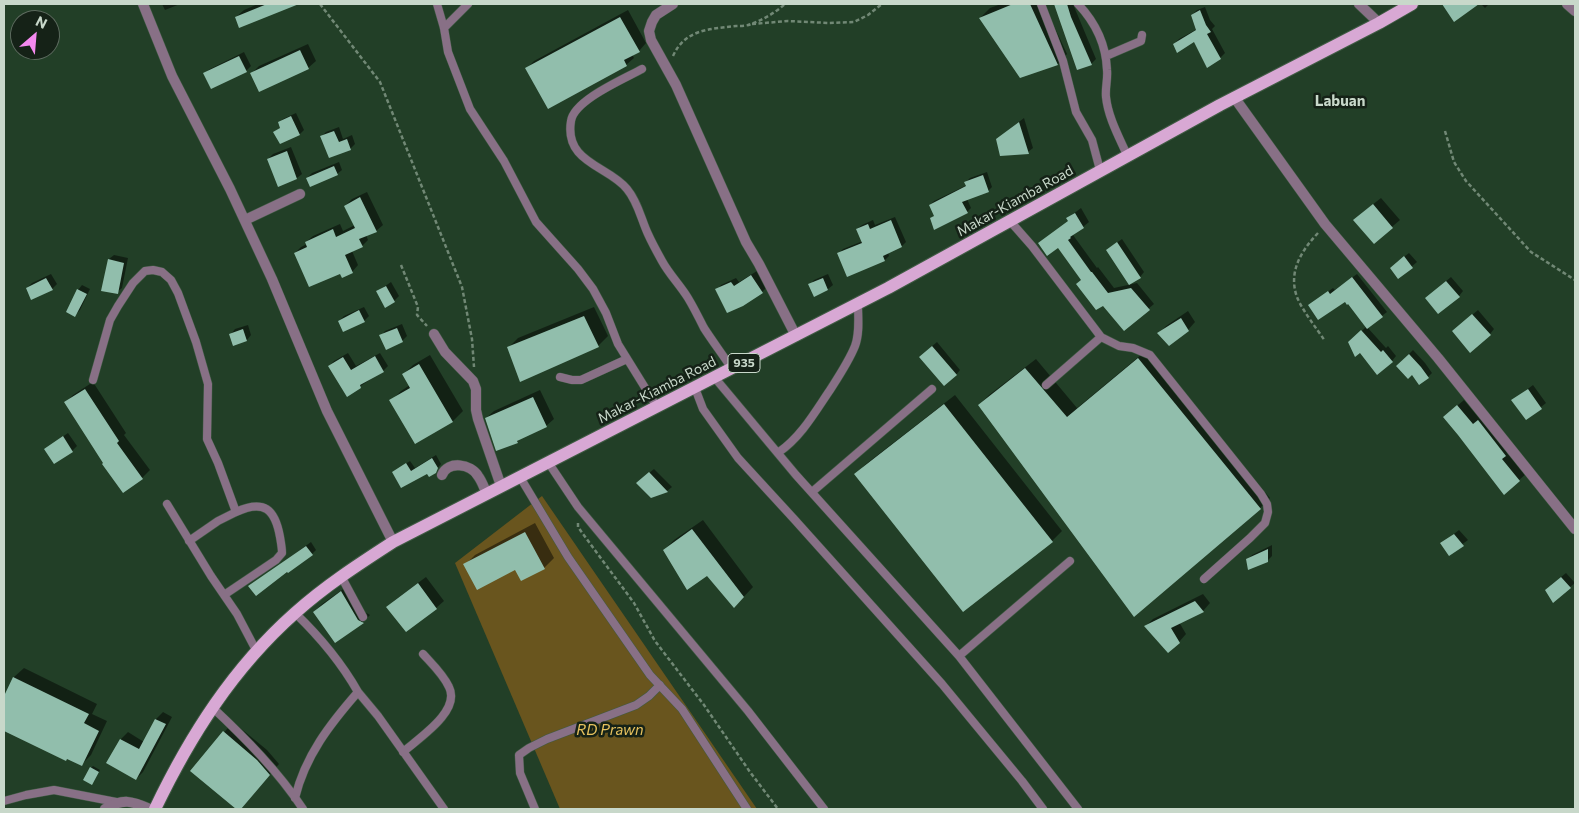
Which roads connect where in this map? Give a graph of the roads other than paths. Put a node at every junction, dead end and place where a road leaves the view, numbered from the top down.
1 (143, 4) edge
2 (437, 4) edge
3 (468, 4) edge
4 (673, 4) edge
5 (1041, 4) edge
6 (1078, 4) edge
7 (1360, 4) edge
8 (1412, 4) edge
9 (1567, 4) edge
10 (1575, 11) edge
11 (1379, 23) junction
12 (444, 28) junction
13 (1142, 35) dead end
14 (1106, 56) junction
15 (642, 69) dead end
16 (1234, 97) junction
17 (1127, 155) junction
18 (1100, 170) junction
19 (300, 194) dead end
20 (244, 220) junction
21 (1010, 221) junction
22 (858, 304) junction
23 (434, 334) road end
24 (796, 336) junction
25 (1101, 337) junction
26 (627, 359) junction
27 (732, 369) junction
28 (560, 377) dead end
29 (715, 378) junction
30 (93, 380) dead end
31 (1046, 385) dead end
32 (695, 388) junction
33 (932, 389) dead end
34 (657, 407) junction
35 (779, 452) junction
36 (548, 462) junction
37 (442, 475) dead end
38 (520, 477) junction
39 (501, 486) junction
40 (812, 492) junction
41 (487, 494) junction
42 (167, 504) dead end
43 (236, 512) junction
44 (1575, 529) edge
45 (189, 541) junction
46 (393, 542) junction
47 (1070, 562) dead end
48 (341, 576) junction
49 (1204, 579) dead end
50 (224, 595) junction
51 (294, 613) junction
52 (363, 617) dead end
53 (256, 652) junction
54 (423, 654) dead end
55 (959, 656) junction
56 (660, 685) junction
57 (358, 692) junction
58 (212, 707) junction
59 (403, 752) junction
60 (295, 798) junction
61 (4, 801) edge
62 (116, 802) junction
63 (105, 809) edge
64 (150, 809) edge
65 (155, 809) edge
66 (303, 809) edge
67 (444, 809) edge
68 (535, 809) edge
69 (747, 809) edge
70 (824, 809) edge
71 (1043, 809) edge
72 (1078, 809) edge

1 - 20 street
2 - 12 lane
3 - 12 lane
4 - 24 street
5 - 18 lane
6 - 14 lane
7 - 11 street
8 - 11 main road, Makar-Kiamba Road / 935
9 - 10 street
11 - 16 main road, Makar-Kiamba Road / 935
12 - 26 lane
13 - 14 lane
14 - 17 lane
15 - 27 lane
16 - 17 main road, Makar-Kiamba Road / 935
16 - 44 street
17 - 18 main road, Makar-Kiamba Road / 935
18 - 21 main road, Makar-Kiamba Road / 935
19 - 20 street
20 - 46 street
21 - 22 main road, Makar-Kiamba Road / 935
21 - 25 lane
22 - 24 main road, Makar-Kiamba Road / 935
22 - 35 lane
23 - 39 street
24 - 27 main road, Makar-Kiamba Road / 935
25 - 31 lane
25 - 49 lane
26 - 28 lane
26 - 34 lane
27 - 29 main road, Makar-Kiamba Road / 935
29 - 32 main road, Makar-Kiamba Road / 935
29 - 35 lane
30 - 43 lane
32 - 34 main road, Makar-Kiamba Road / 935
32 - 71 lane
33 - 40 lane
34 - 36 main road, Makar-Kiamba Road / 935
35 - 40 lane
36 - 38 main road, Makar-Kiamba Road / 935
36 - 70 lane
37 - 41 street
38 - 39 main road, Makar-Kiamba Road / 935
38 - 56 lane
39 - 41 main road, Makar-Kiamba Road / 935
40 - 55 lane
41 - 46 main road, Makar-Kiamba Road / 935
42 - 45 lane
43 - 45 lane
43 - 50 lane
45 - 50 lane
46 - 48 main road, Makar-Kiamba Road / 935
47 - 55 lane
48 - 51 main road, Makar-Kiamba Road / 935
48 - 52 lane
50 - 53 lane
51 - 53 main road, Makar-Kiamba Road / 935
51 - 57 lane
53 - 58 main road, Makar-Kiamba Road / 935
54 - 59 lane
55 - 72 lane
56 - 68 lane
56 - 69 lane
57 - 59 lane
57 - 60 lane
58 - 60 lane
58 - 65 main road, Makar-Kiamba Road / 935
59 - 67 lane
60 - 66 lane
61 - 62 lane
62 - 63 street
62 - 64 street

